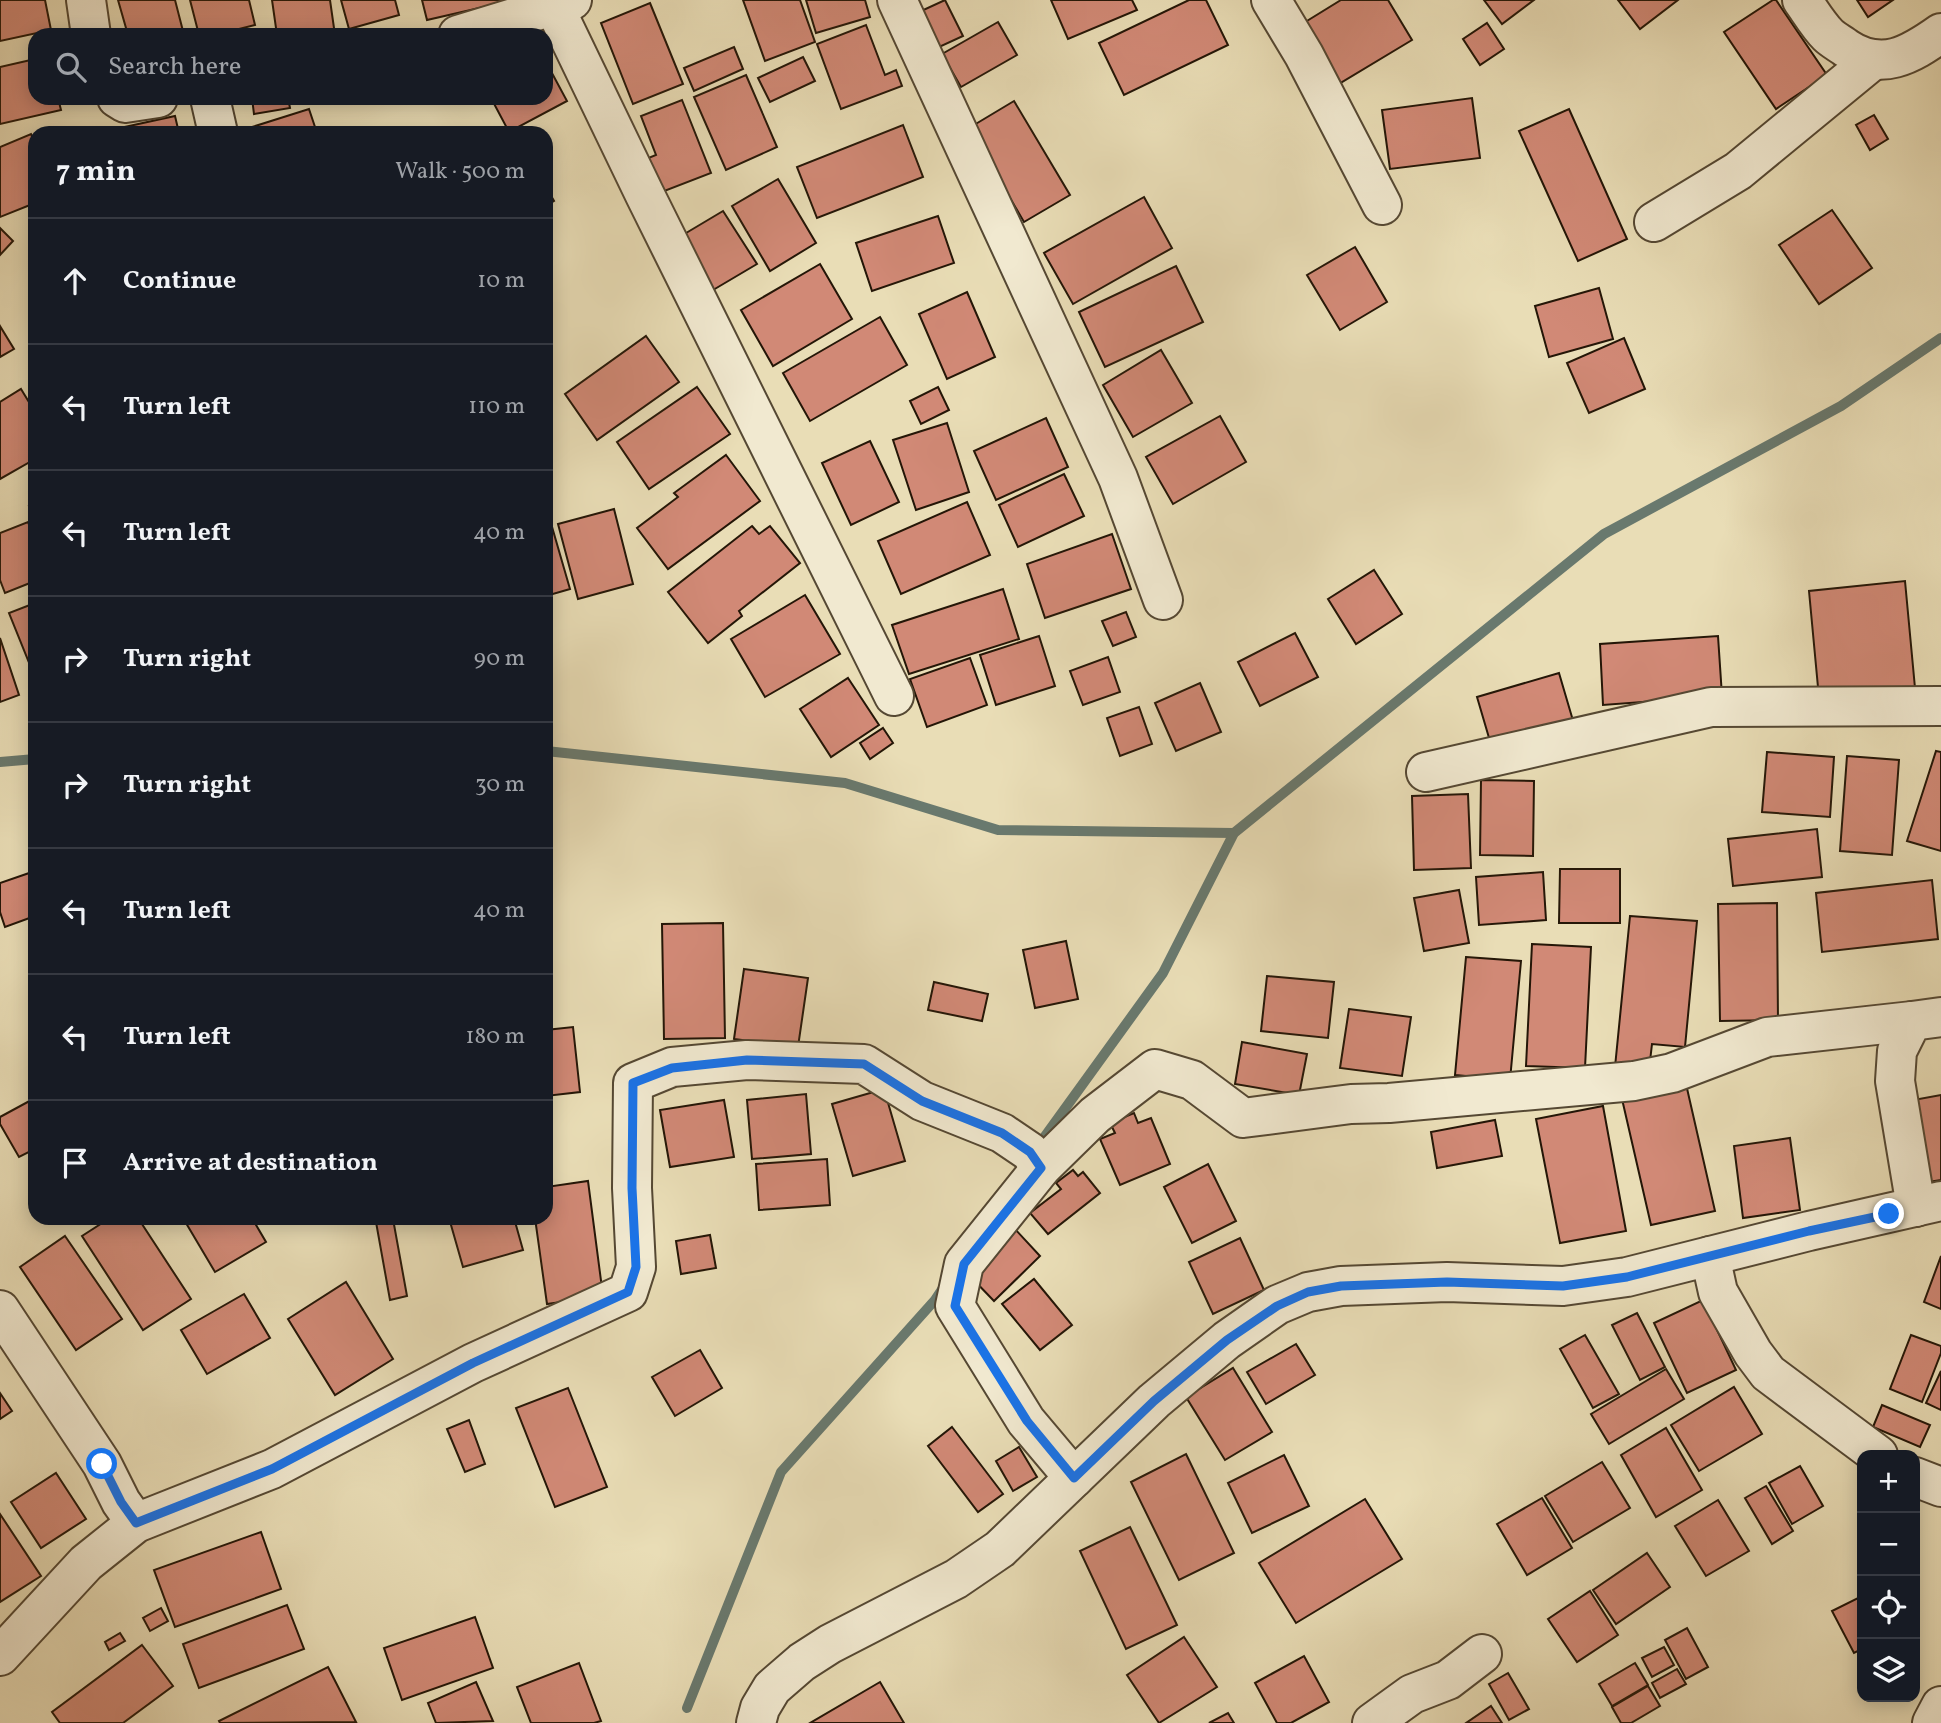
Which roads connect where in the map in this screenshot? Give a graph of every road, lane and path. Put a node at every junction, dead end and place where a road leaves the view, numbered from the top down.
1 (86, 0) edge
2 (897, 0) edge
3 (1271, 0) edge
4 (1802, 0) edge
5 (558, 2) edge
6 (90, 28) edge
7 (479, 28) edge
8 (1941, 33) edge
9 (1873, 60) junction
10 (212, 105) edge
11 (216, 126) edge
12 (1382, 205) dead end
13 (1654, 222) dead end
14 (1163, 600) dead end
15 (894, 696) dead end
16 (1941, 706) edge
17 (1426, 772) dead end
18 (1926, 1019) edge
19 (1041, 1168) junction
20 (1928, 1204) edge
21 (1710, 1256) junction
22 (0, 1310) edge
23 (1871, 1450) edge
24 (1074, 1478) junction
25 (1920, 1479) edge
26 (1941, 1487) edge
27 (136, 1523) junction
28 (1482, 1654) dead end
29 (0, 1656) edge
30 (1941, 1706) edge
31 (756, 1723) edge
32 (1372, 1723) edge
33 (1932, 1723) edge

1 - 6 street
2 - 14 street
3 - 12 street
4 - 9 street
5 - 7 street
5 - 15 street
8 - 9 street
9 - 13 street
10 - 11 street
16 - 17 street
18 - 19 street
18 - 20 street
19 - 24 street
19 - 27 street
20 - 21 street
21 - 23 street
21 - 24 street
22 - 27 street
24 - 31 street
25 - 26 street
27 - 29 street
28 - 32 street
30 - 33 street

